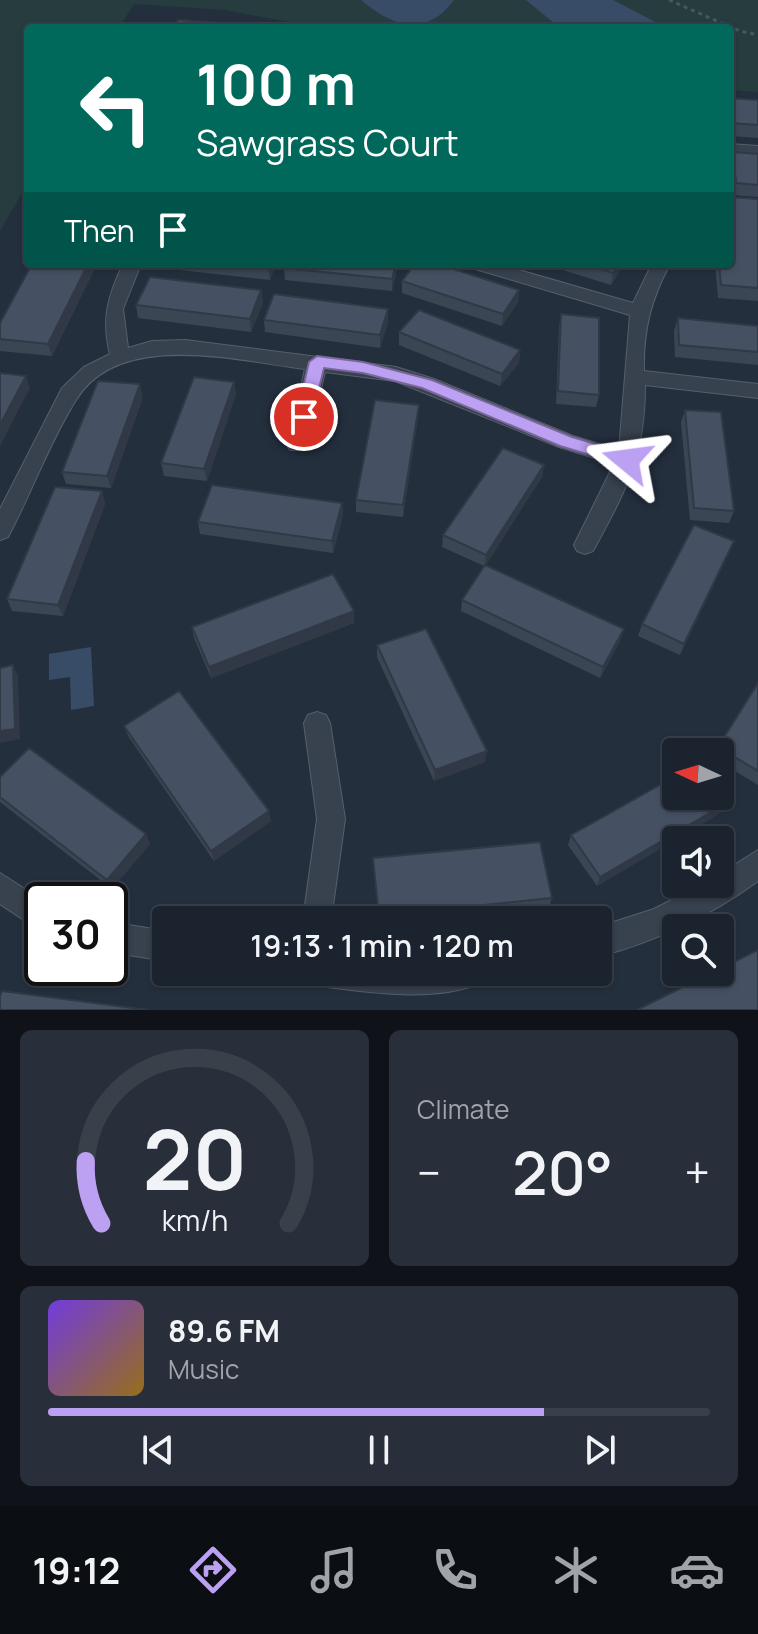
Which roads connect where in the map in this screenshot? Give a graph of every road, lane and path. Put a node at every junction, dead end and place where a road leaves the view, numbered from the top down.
1 (669, 0) edge
2 (724, 24) edge
3 (734, 28) edge
4 (758, 35) edge
5 (734, 149) edge
6 (758, 151) edge
7 (130, 268) edge
8 (492, 268) edge
9 (658, 268) edge
10 (638, 311) junction
11 (121, 357) junction
12 (317, 362) junction
13 (634, 377) junction
14 (758, 391) edge
15 (297, 445) dead end
16 (627, 460) junction
17 (0, 531) edge
18 (585, 545) dead end
19 (317, 723) dead end
20 (758, 864) edge
21 (0, 887) edge
22 (24, 905) edge
23 (320, 906) edge
24 (612, 937) edge
25 (128, 940) edge
26 (152, 944) edge

1 - 2 path
3 - 4 path
5 - 6 street
7 - 11 street
8 - 10 street
9 - 10 street
10 - 13 street
11 - 12 street
11 - 17 street
12 - 15 street
12 - 16 street
13 - 14 street
13 - 16 street
16 - 18 street
19 - 23 street
20 - 24 street
21 - 22 street
25 - 26 street

